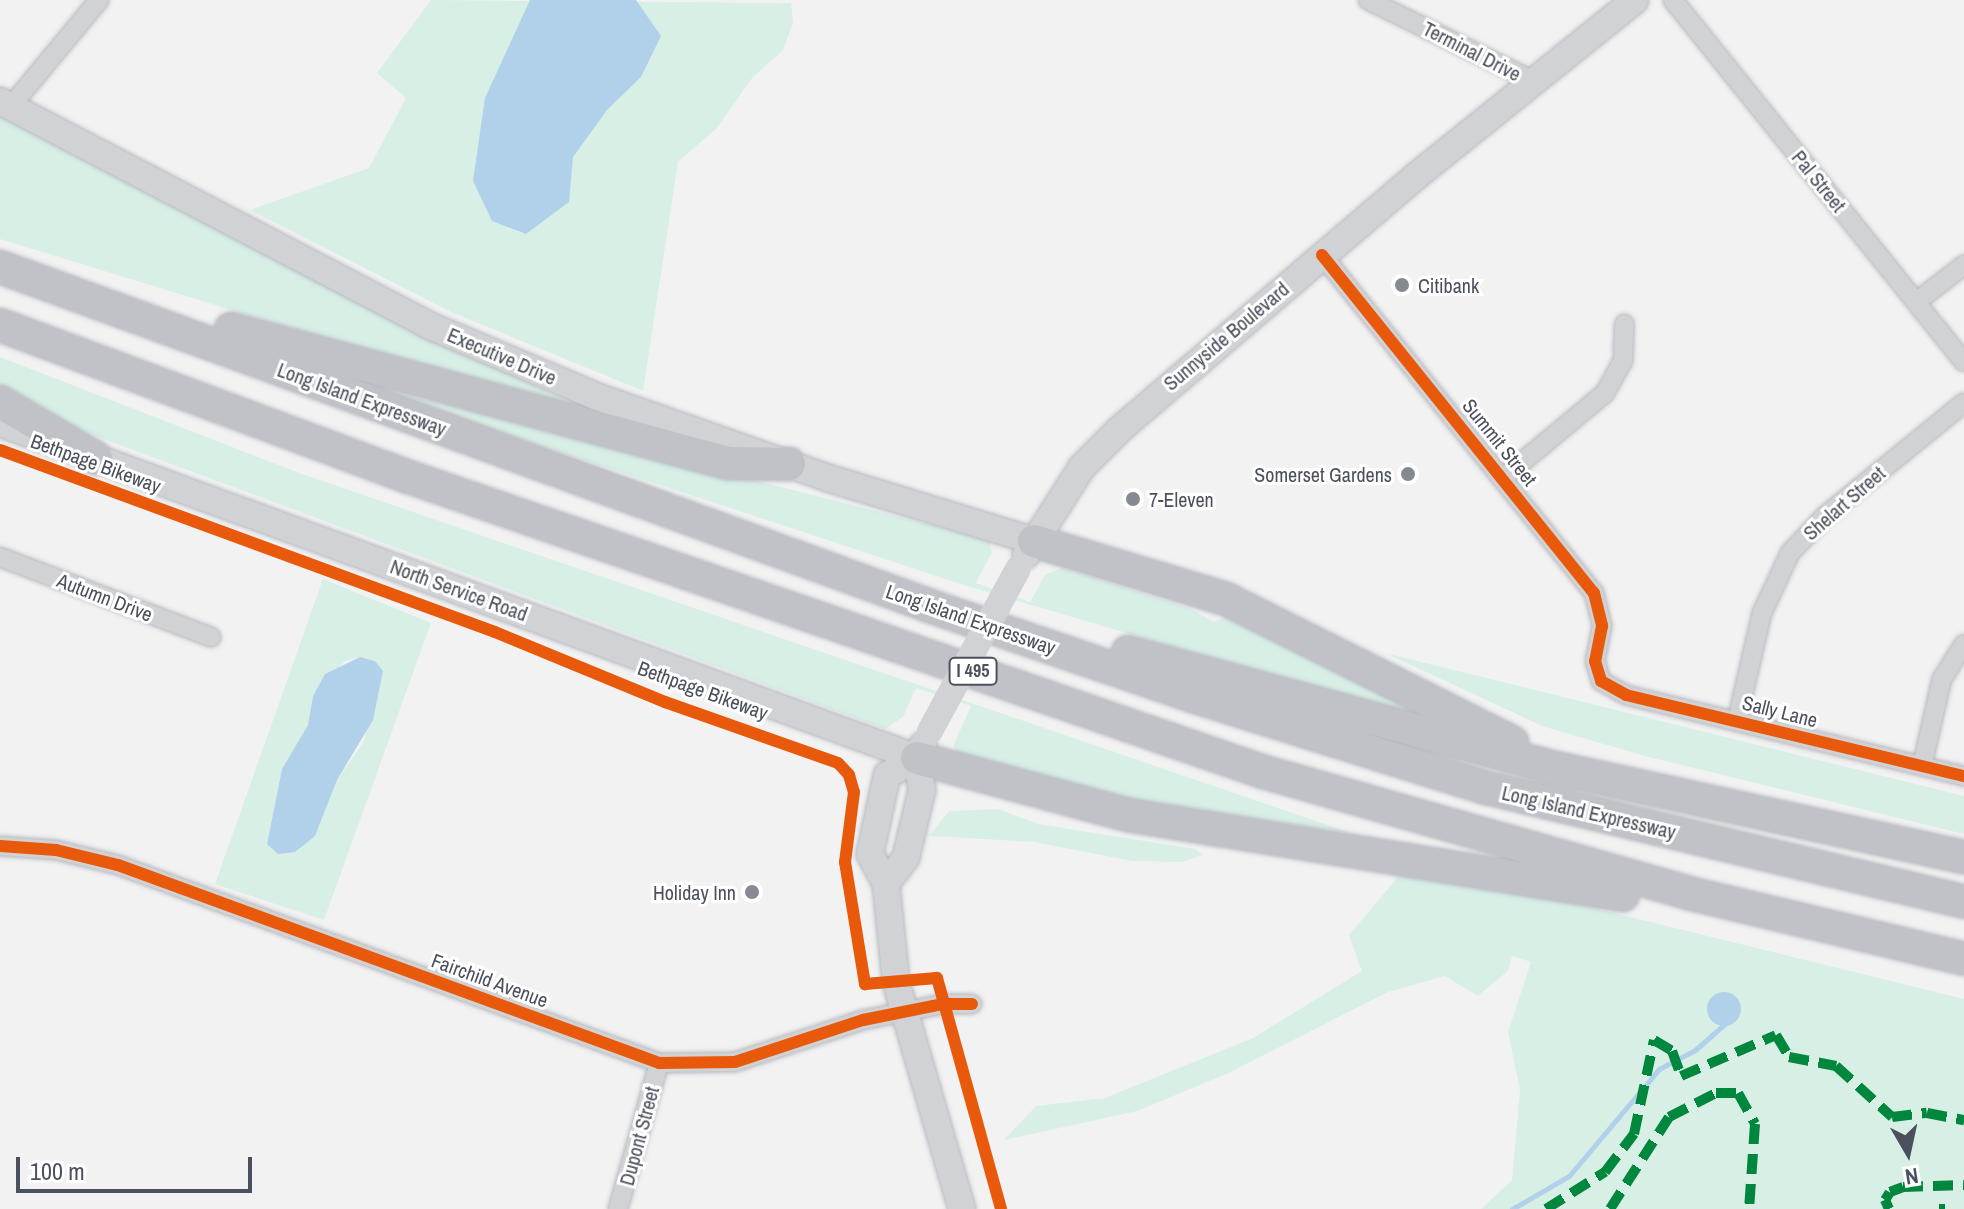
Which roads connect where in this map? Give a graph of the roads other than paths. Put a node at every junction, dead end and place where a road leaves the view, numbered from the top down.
1 (99, 0) edge
2 (1368, 0) edge
3 (1635, 0) edge
4 (1673, 0) edge
5 (1533, 81) junction
6 (6, 104) edge
7 (1322, 255) junction
8 (0, 256) edge
9 (1964, 265) edge
10 (0, 267) edge
11 (1916, 302) junction
12 (1624, 324) dead end
13 (0, 325) edge
14 (1964, 362) edge
15 (0, 402) edge
16 (1964, 403) edge
17 (0, 423) edge
18 (96, 458) junction
19 (789, 464) junction
20 (1503, 478) junction
21 (1034, 541) junction
22 (0, 557) edge
23 (211, 637) dead end
24 (1042, 644) junction
25 (1964, 644) edge
26 (1596, 672) joint
27 (1737, 721) junction
28 (924, 744) junction
29 (1922, 766) junction
30 (1551, 767) junction
31 (1964, 776) edge
32 (0, 846) edge
33 (1964, 857) edge
34 (886, 884) junction
35 (1964, 902) edge
36 (1888, 941) junction
37 (1964, 959) edge
38 (972, 1004) dead end
39 (904, 1011) junction
40 (659, 1063) junction
41 (618, 1209) edge
42 (962, 1209) edge

1 - 6 street
2 - 5 street, Terminal Drive
3 - 5 main road, Sunnyside Boulevard
4 - 11 street, Pal Street
5 - 7 main road, Sunnyside Boulevard
6 - 19 main road, Executive Drive
7 - 20 street, Summit Street
7 - 21 main road, Sunnyside Boulevard
8 - 19 highway
9 - 11 street
10 - 24 highway, Long Island Expressway / I 495
11 - 14 street, Pal Street
12 - 20 street
13 - 36 highway, I 495
15 - 18 highway
16 - 27 street, Shelart Street
17 - 18 main road, North Service Road
18 - 28 main road, North Service Road
19 - 21 main road, Executive Drive
20 - 26 street, Summit Street
21 - 28 main road, Sunnyside Boulevard, bridge
21 - 30 highway
22 - 23 street, Autumn Drive
24 - 30 highway
24 - 35 highway, Long Island Expressway / I 495
25 - 29 street
26 - 27 street, Sally Lane
27 - 29 street, Sally Lane
28 - 34 main road
28 - 34 main road, Sunnyside Boulevard
28 - 36 highway
29 - 31 street, Sally Lane
30 - 33 highway
32 - 40 street, Fairchild Avenue
34 - 39 main road, Sunnyside Boulevard
36 - 37 highway, I 495
38 - 39 street, Fairchild Avenue
39 - 40 street, Fairchild Avenue
39 - 42 main road, Sunnyside Boulevard
40 - 41 street, Dupont Street

